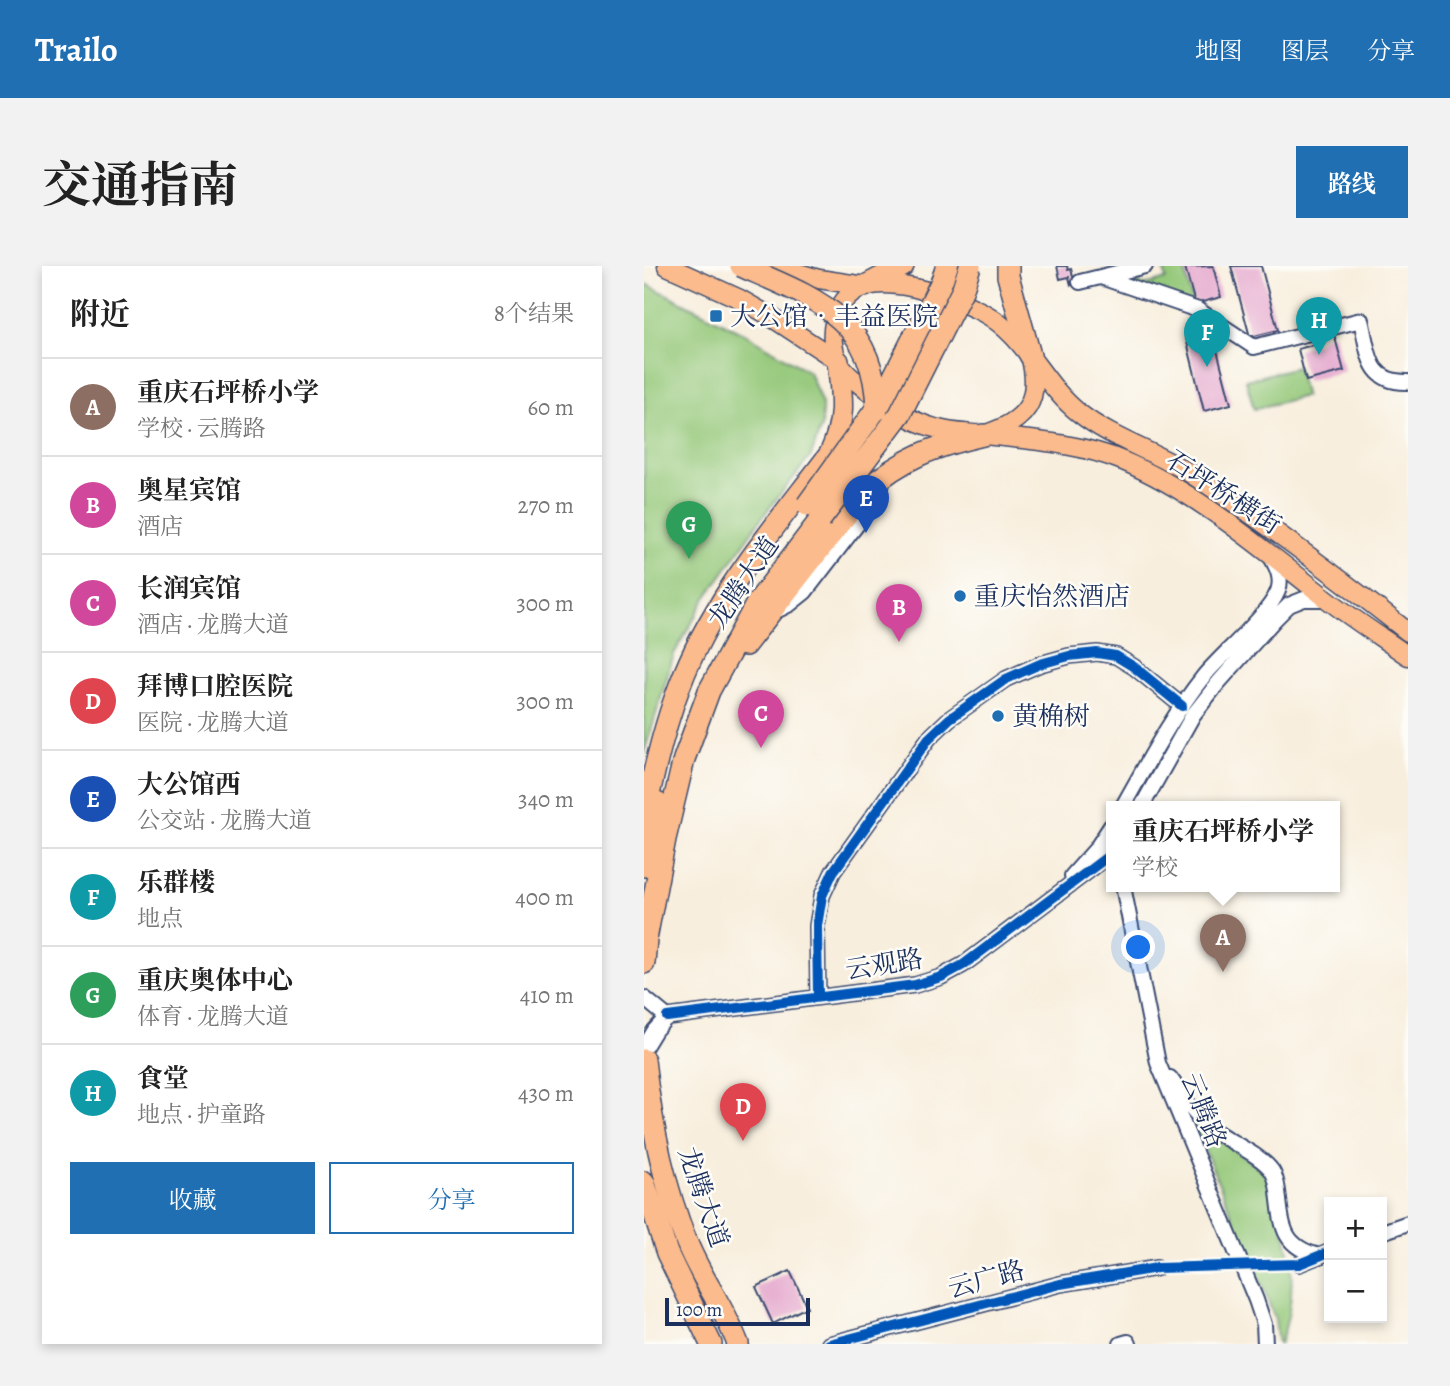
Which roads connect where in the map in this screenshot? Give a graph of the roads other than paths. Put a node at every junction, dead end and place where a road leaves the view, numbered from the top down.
1 (667, 266) edge
2 (741, 266) edge
3 (776, 266) edge
4 (903, 266) edge
5 (947, 266) edge
6 (970, 266) edge
7 (1008, 266) edge
8 (1145, 266) edge
9 (1101, 277) junction
10 (1080, 282) dead end
11 (865, 286) junction
12 (1030, 355) junction
13 (838, 361) junction
14 (1408, 382) edge
15 (983, 435) junction
16 (871, 453) junction
17 (813, 512) junction
18 (1267, 551) junction
19 (1278, 592) junction
20 (1328, 599) junction
21 (1289, 606) junction
22 (1408, 632) edge
23 (1408, 656) edge
24 (709, 691) junction
25 (1182, 706) junction
26 (1126, 801) edge
27 (1145, 801) edge
28 (648, 821) edge
29 (1106, 857) edge
30 (644, 866) edge
31 (1124, 892) edge
32 (644, 963) edge
33 (818, 997) junction
34 (644, 998) edge
35 (667, 1017) junction
36 (644, 1048) edge
37 (644, 1060) edge
38 (1158, 1063) junction
39 (644, 1182) edge
40 (1408, 1223) edge
41 (1387, 1230) edge
42 (1324, 1254) edge
43 (1324, 1254) edge
44 (1299, 1264) tunnel mouth
45 (1157, 1268) tunnel mouth
46 (740, 1341) edge
47 (711, 1344) edge
48 (829, 1344) edge
49 (1121, 1344) edge
50 (1129, 1344) edge
51 (1265, 1344) edge

1 - 13 main road
2 - 16 highway, bridge
3 - 11 main road
4 - 11 highway
5 - 17 highway, 龙腾大道, bridge
6 - 16 highway, 龙腾大道, bridge
7 - 12 highway
8 - 9 street
9 - 10 street
9 - 14 street
11 - 12 main road
11 - 13 main road
12 - 15 main road
12 - 22 main road, 石坪桥横街
13 - 15 main road
13 - 28 highway
15 - 18 main road, 石坪桥横街
15 - 24 highway
16 - 17 highway, 龙腾大道, bridge
17 - 24 highway, 龙腾大道
17 - 28 highway, 龙腾大道
18 - 19 street
18 - 20 main road, 石坪桥横街
19 - 21 street
19 - 25 street
20 - 21 street
20 - 23 main road, 石坪桥横街
21 - 27 street
24 - 32 highway, 龙腾大道
25 - 26 street
25 - 33 street
28 - 30 highway, 龙腾大道
29 - 33 street, 云观路
31 - 38 street, 云腾路
33 - 35 street, 云观路
34 - 35 street
35 - 36 street
37 - 46 highway, 龙腾大道
38 - 42 street
38 - 51 street, 云腾路
39 - 47 highway, 龙腾大道
40 - 41 street
43 - 44 street
45 - 48 street, 云广路
49 - 50 street

